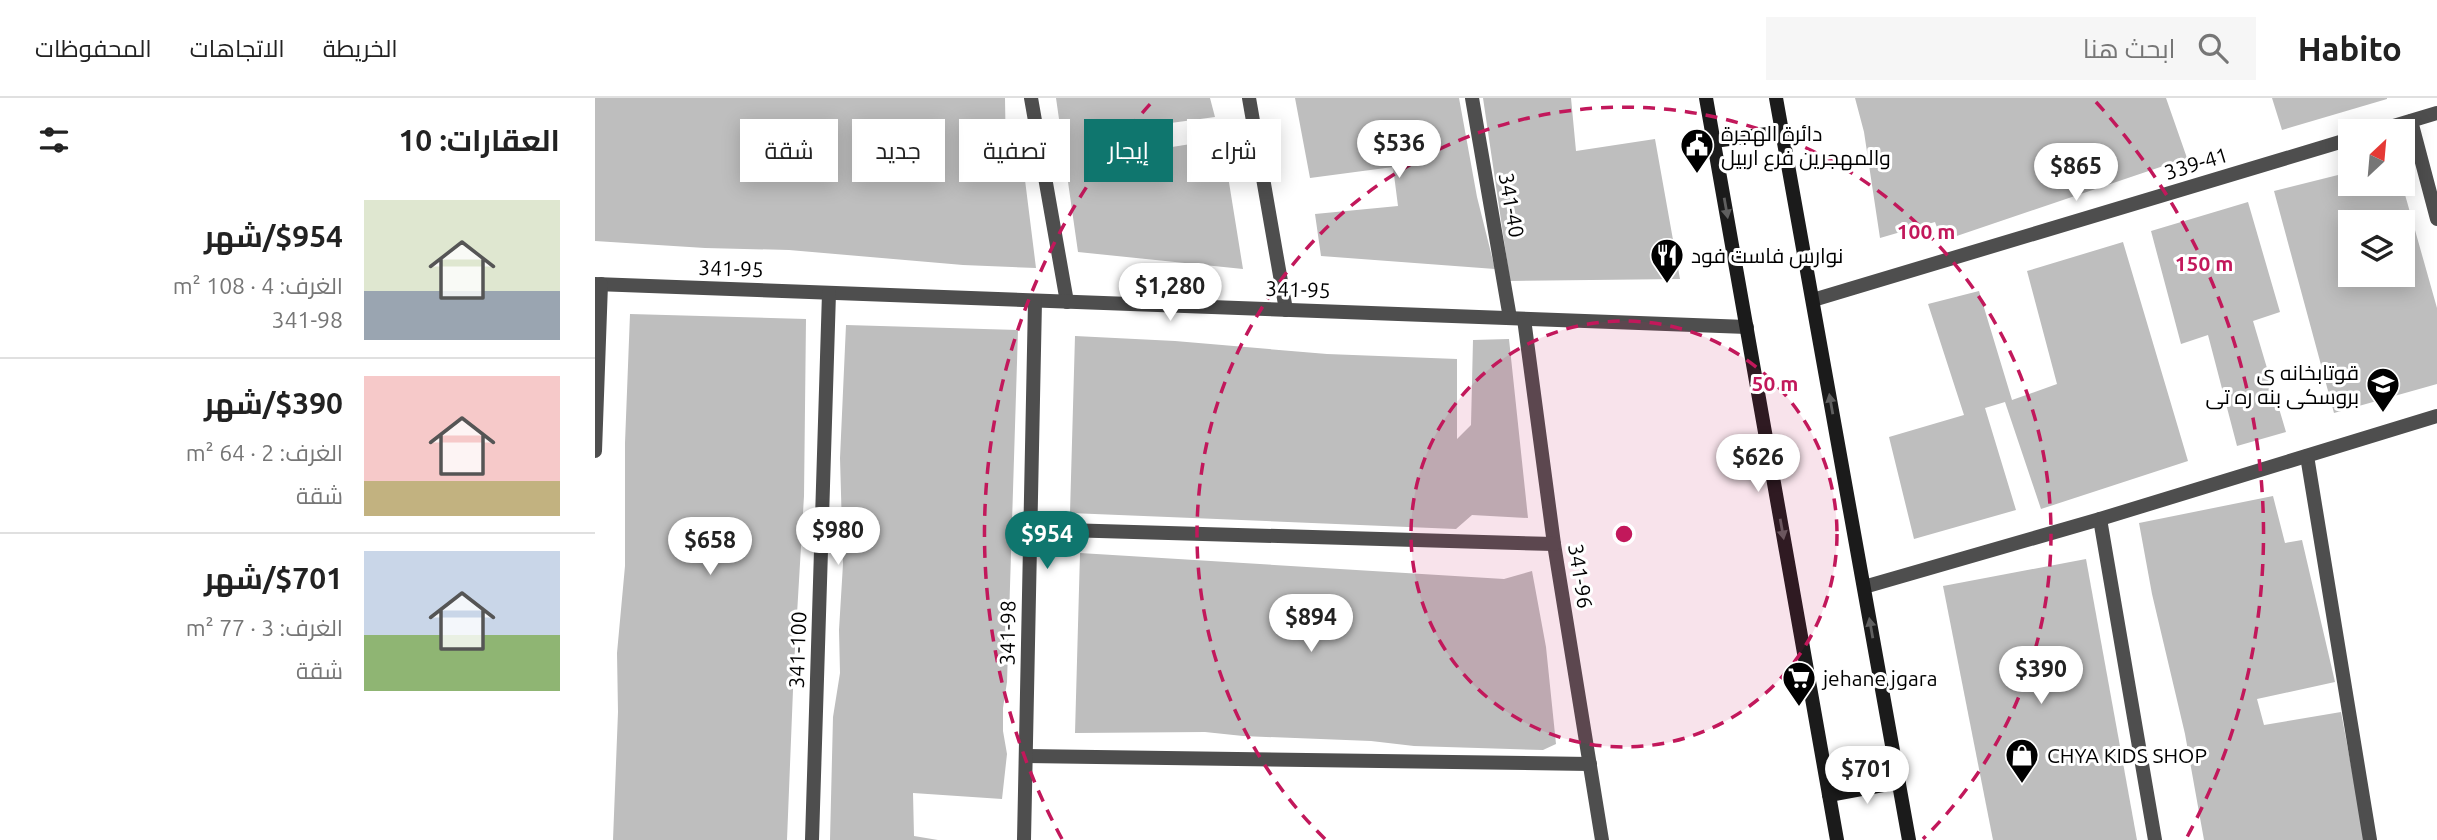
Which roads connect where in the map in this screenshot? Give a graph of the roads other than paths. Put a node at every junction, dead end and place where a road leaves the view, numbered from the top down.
1 (1031, 98) edge
2 (1249, 98) edge
3 (1472, 98) edge
4 (1706, 98) edge
5 (1776, 98) edge
6 (2437, 113) edge
7 (2415, 120) edge
8 (1782, 132) junction
9 (2415, 136) edge
10 (1714, 141) junction
11 (2338, 143) edge
12 (2437, 219) edge
13 (598, 284) edge
14 (829, 293) junction
15 (1812, 300) junction
16 (1035, 301) junction
17 (1067, 302) junction
18 (1286, 310) junction
19 (1517, 318) junction
20 (1747, 327) junction
21 (2437, 416) edge
22 (595, 451) edge
23 (2307, 456) junction
24 (2100, 519) junction
25 (1030, 529) junction
26 (1554, 544) junction
27 (1864, 587) junction
28 (1026, 756) junction
29 (1590, 764) junction
30 (1899, 782) junction
31 (1829, 795) junction
32 (812, 840) edge
33 (1024, 840) edge
34 (1602, 840) edge
35 (1836, 840) edge
36 (1909, 840) edge
37 (2155, 840) edge
38 (2370, 840) edge

1 - 17 street
2 - 18 street
3 - 19 street, 341-40
4 - 10 main road
5 - 8 main road
6 - 7 street
8 - 10 main road
8 - 15 main road
9 - 12 street
10 -> 20 main road
11 - 15 street, 339-41
13 - 14 street, 341-95
13 - 22 street
14 - 16 street, 341-95
14 - 32 street, 341-100
27 -> 15 main road
16 - 17 street, 341-95
16 - 25 street, 341-98
17 - 18 street, 341-95
18 - 19 street, 341-95
19 - 20 street, 341-95
19 - 26 street, 341-96
20 -> 31 main road
21 - 23 street
23 - 24 street
23 - 38 street
24 - 27 street
24 - 37 street
25 - 26 street
25 - 28 street, 341-98
26 - 29 street, 341-96
30 -> 27 main road
28 - 29 street
28 - 33 street, 341-98
29 - 34 street, 341-96
30 - 31 main road
30 - 36 main road
31 - 35 main road

